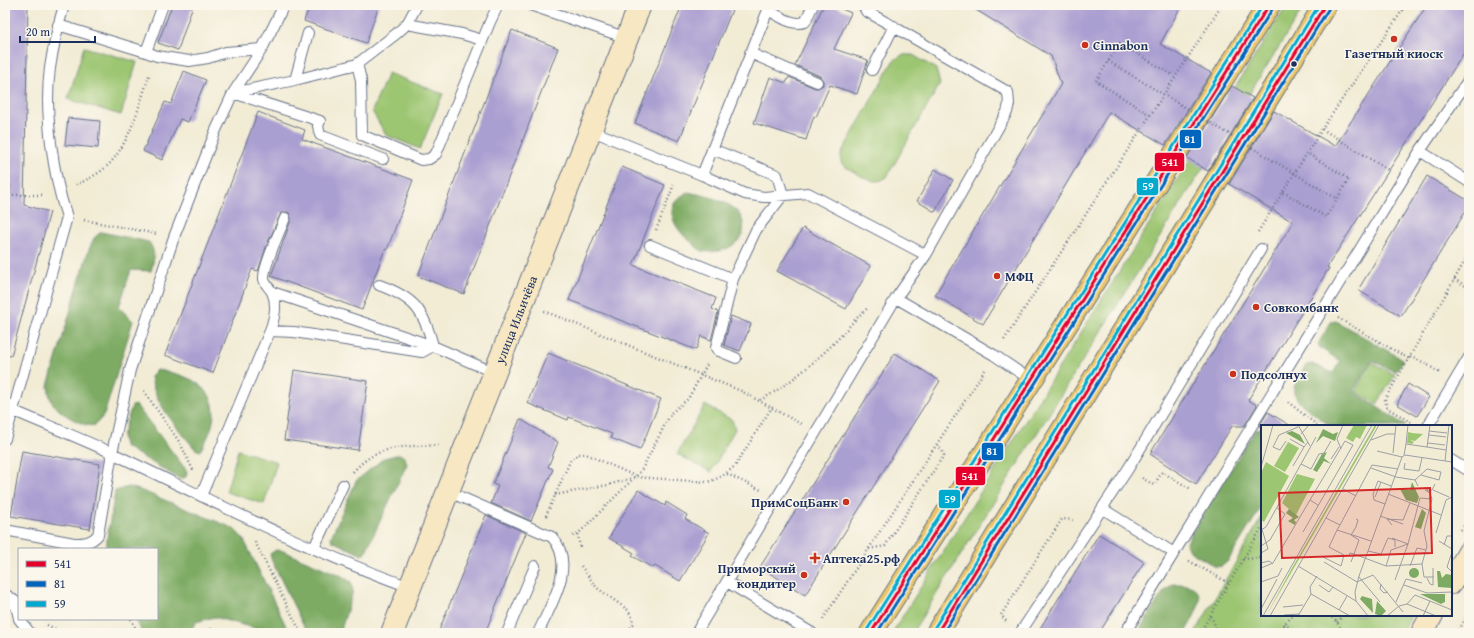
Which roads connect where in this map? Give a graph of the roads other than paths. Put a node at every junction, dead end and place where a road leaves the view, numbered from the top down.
1 (64, 5) edge
2 (163, 5) edge
3 (284, 5) edge
4 (417, 5) edge
5 (498, 5) edge
6 (530, 5) edge
7 (640, 5) edge
8 (813, 5) edge
9 (863, 5) edge
10 (1269, 5) edge
11 (1326, 5) edge
12 (766, 7) edge
13 (407, 24) junction
14 (58, 25) junction
15 (894, 26) junction
16 (308, 33) dead end
17 (627, 38) junction
18 (482, 40) junction
19 (262, 48) junction
20 (146, 52) junction
21 (750, 53) junction
22 (357, 64) junction
23 (872, 70) dead end
24 (1469, 79) edge
25 (295, 80) junction
26 (818, 82) dead end
27 (233, 93) junction
28 (590, 130) junction
29 (712, 149) junction
30 (1420, 151) junction
31 (383, 158) dead end
32 (702, 175) junction
33 (1469, 182) edge
34 (783, 195) junction
35 (285, 218) dead end
36 (650, 245) road end
37 (1261, 249) dead end
38 (926, 255) junction
39 (733, 279) junction
40 (379, 285) dead end
41 (272, 292) junction
42 (896, 298) junction
43 (270, 331) junction
44 (433, 346) junction
45 (1469, 357) edge
46 (736, 358) dead end
47 (495, 373) junction
48 (1031, 380) junction
49 (9, 409) edge
50 (1429, 425) edge
51 (5, 439) edge
52 (112, 453) junction
53 (1452, 461) edge
54 (1469, 471) edge
55 (343, 484) road end
56 (447, 492) junction
57 (201, 496) junction
58 (1103, 508) junction
59 (5, 530) edge
60 (314, 548) junction
61 (1469, 552) edge
62 (1174, 553) junction
63 (535, 566) dead end
64 (1452, 581) edge
65 (726, 582) junction
66 (410, 587) junction
67 (5, 594) edge
68 (13, 604) edge
69 (18, 616) edge
70 (1431, 616) edge
71 (20, 620) edge
72 (30, 633) edge
73 (392, 633) edge
74 (507, 633) edge
75 (538, 633) edge
76 (696, 633) edge
77 (812, 633) edge
78 (871, 633) edge
79 (937, 633) edge
80 (1020, 633) edge
81 (1125, 633) edge
82 (1422, 633) edge

1 - 14 lane
2 - 20 lane
3 - 19 lane
4 - 13 lane
5 - 18 lane
6 - 17 lane
7 - 17 street, улица Ильичёва
8 - 12 lane
9 - 15 lane
10 - 48 highway
11 - 79 highway
12 - 21 lane
13 - 18 lane
13 - 22 lane
14 - 20 lane
14 - 49 lane
15 - 23 lane
15 - 38 lane
16 - 25 lane
17 - 28 street, улица Ильичёва
18 - 22 lane
19 - 20 lane
19 - 27 lane
21 - 26 lane
21 - 29 lane
22 - 25 lane
24 - 30 lane
25 - 27 lane
27 - 31 lane
27 - 52 lane
28 - 32 lane
28 - 47 street, улица Ильичёва
29 - 32 lane
29 - 34 lane
30 - 33 lane
30 - 62 lane
32 - 34 lane
34 - 38 lane
34 - 39 lane
35 - 41 lane
36 - 39 lane
37 - 58 lane
38 - 42 lane
39 - 46 lane
40 - 44 lane
41 - 43 lane
41 - 44 lane
42 - 48 lane
42 - 65 lane
43 - 44 lane
43 - 57 lane
44 - 47 lane
45 - 50 lane
47 - 56 street, улица Ильичёва
48 - 78 highway
49 - 51 lane
49 - 52 lane
52 - 57 lane
52 - 59 lane
53 - 54 lane
55 - 60 lane
56 - 66 street, улица Ильичёва
56 - 75 lane
57 - 60 lane
58 - 62 lane
58 - 80 lane
60 - 66 lane
61 - 64 street
62 - 81 lane
63 - 74 lane
65 - 76 lane
65 - 77 lane
66 - 73 street, улица Ильичёва
67 - 68 lane
68 - 69 lane
70 - 82 street
71 - 72 lane

